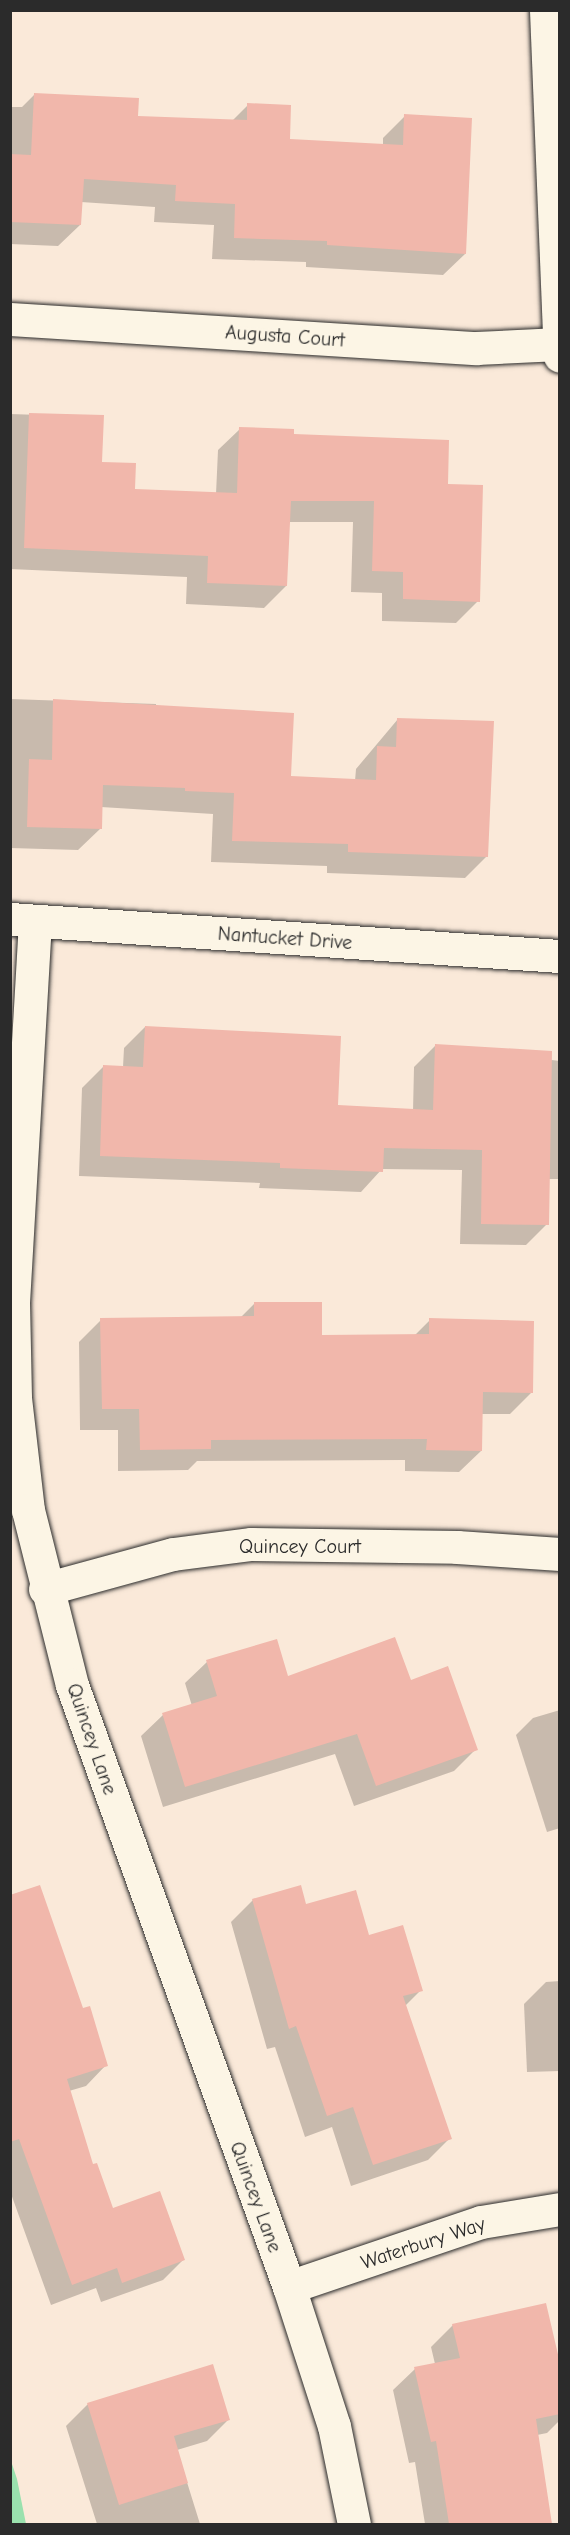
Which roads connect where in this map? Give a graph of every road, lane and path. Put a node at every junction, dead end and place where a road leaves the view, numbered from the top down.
1 (546, 10) edge
2 (10, 319) edge
3 (559, 344) edge
4 (560, 356) edge
5 (23, 920) edge
6 (560, 956) edge
7 (560, 1554) edge
8 (45, 1589) junction
9 (560, 2209) edge
10 (289, 2287) junction
11 (354, 2524) edge

1 - 3 street
2 - 3 street, Augusta Court
3 - 4 street
5 - 6 street, Nantucket Drive
5 - 8 street, Quincey Lane
7 - 8 street, Quincey Court
8 - 10 street, Quincey Lane
9 - 10 street, Waterbury Way
10 - 11 street, Quincey Lane

